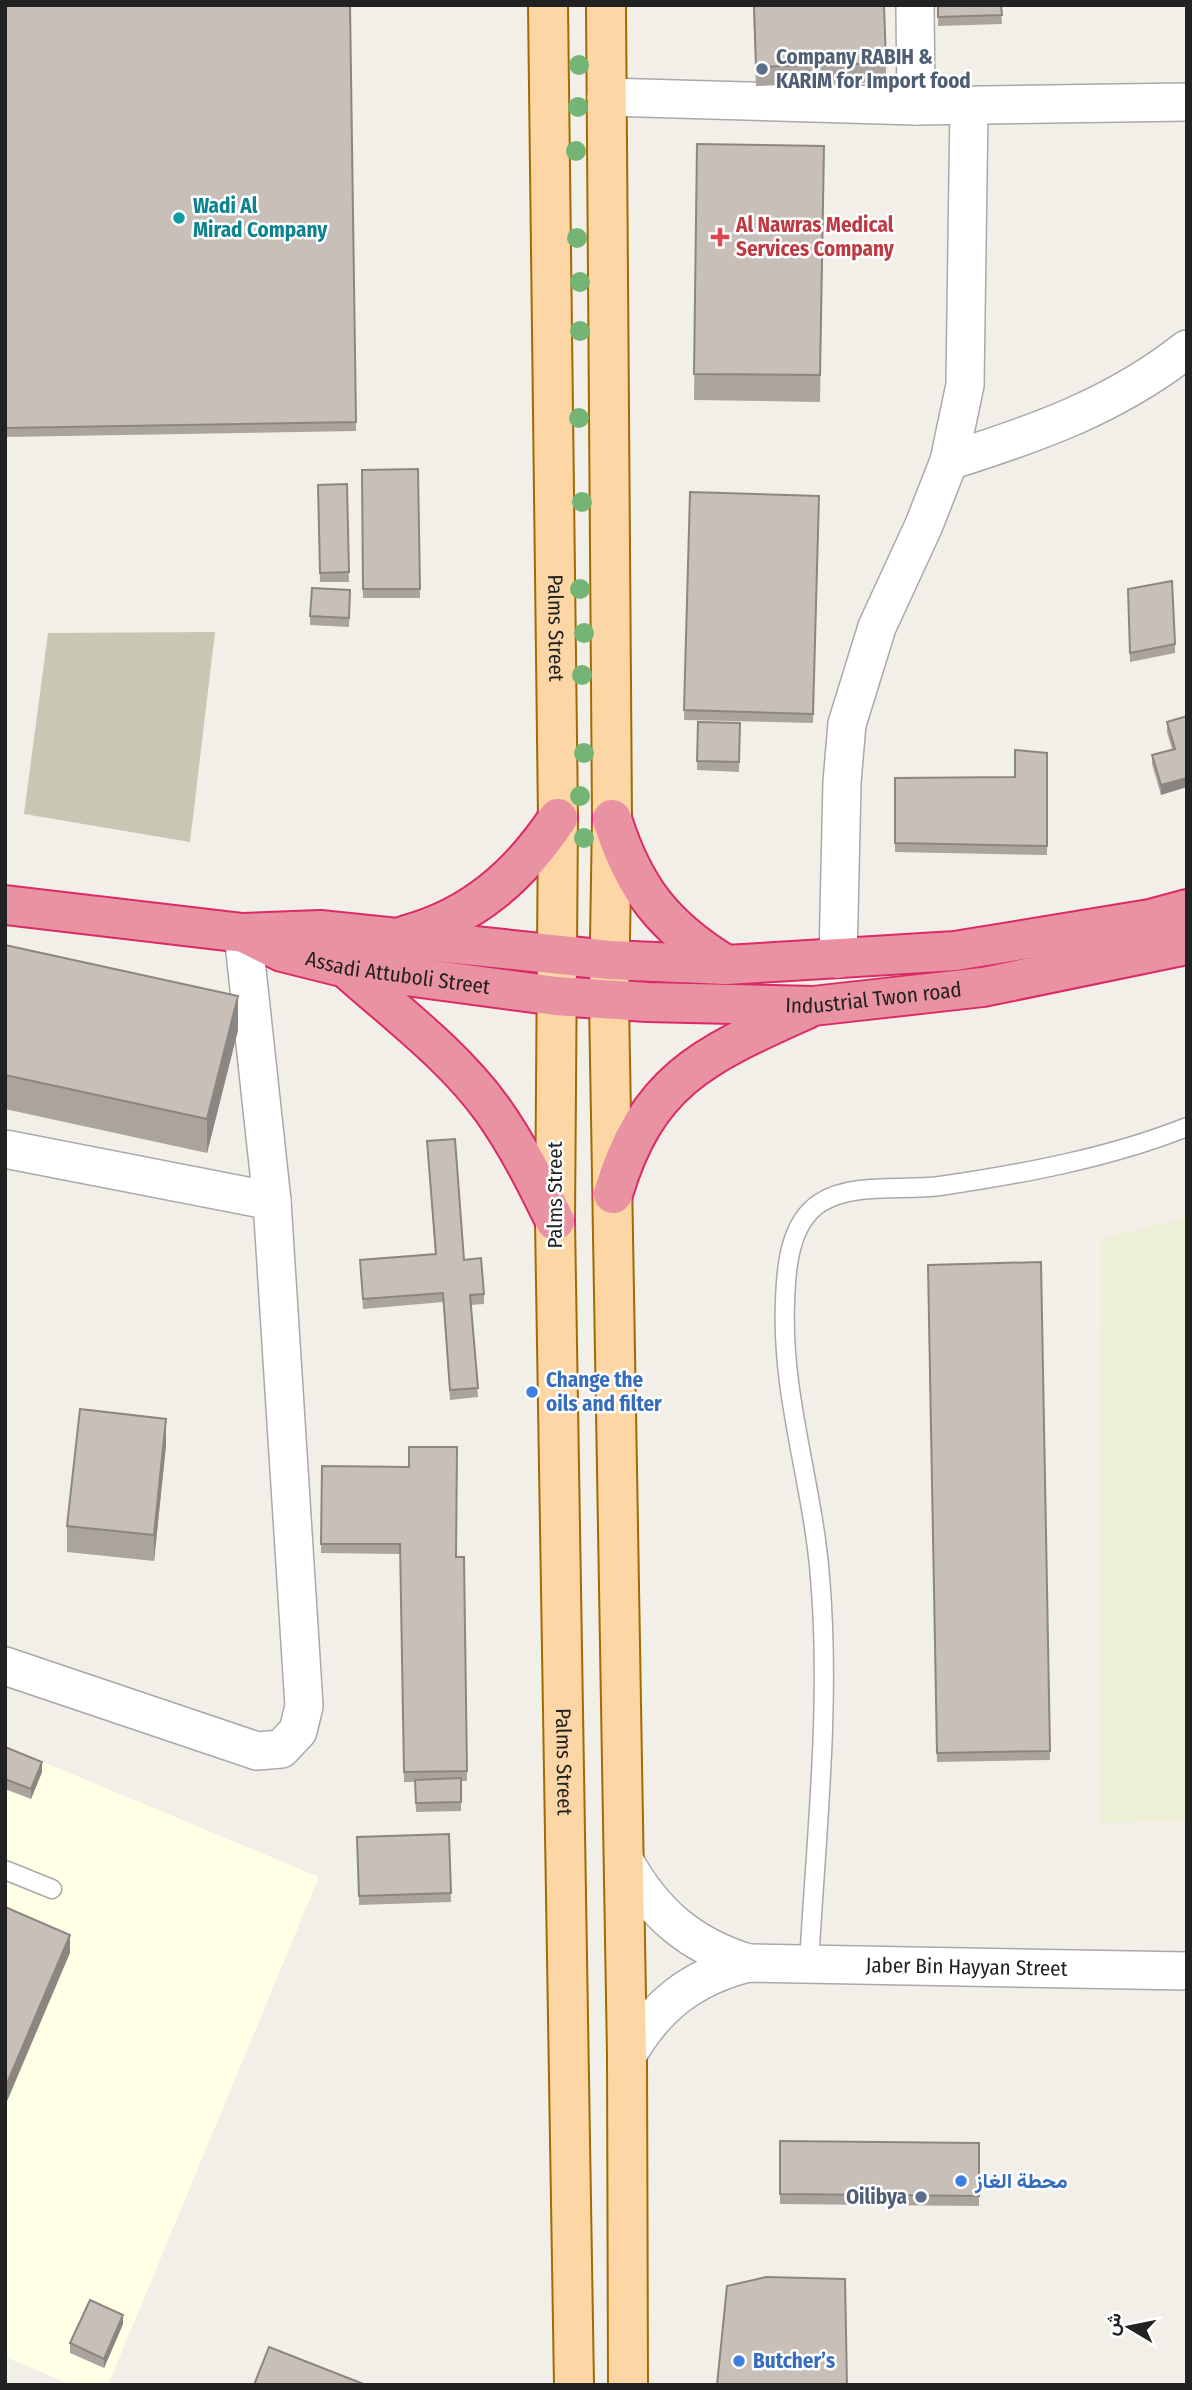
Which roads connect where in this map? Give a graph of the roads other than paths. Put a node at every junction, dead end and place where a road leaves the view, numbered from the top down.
1 (548, 5) edge
2 (606, 5) edge
3 (915, 5) edge
4 (607, 97) junction
5 (1187, 102) edge
6 (916, 106) junction
7 (970, 106) junction
8 (1187, 349) edge
9 (949, 461) junction
10 (558, 818) junction
11 (612, 819) junction
12 (5, 905) edge
13 (1187, 909) edge
14 (243, 933) junction
15 (394, 937) junction
16 (1187, 945) edge
17 (556, 955) junction
18 (838, 959) junction
19 (609, 960) junction
20 (726, 965) junction
21 (346, 968) junction
22 (556, 996) junction
23 (609, 1000) junction
24 (813, 1006) junction
25 (1187, 1127) edge
26 (5, 1149) edge
27 (613, 1194) junction
28 (272, 1201) junction
29 (555, 1221) junction
30 (5, 1666) edge
31 (624, 1860) junction
32 (5, 1870) edge
33 (52, 1889) dead end
34 (748, 1963) junction
35 (809, 1964) junction
36 (1187, 1971) edge
37 (627, 2056) junction
38 (574, 2385) edge
39 (628, 2385) edge

1 - 10 main road, Palms Street
2 - 4 main road
3 - 6 street
4 - 6 street
4 - 11 main road
5 - 7 street
6 - 7 street
7 - 9 street
8 - 9 street
9 - 18 street
10 - 15 highway
10 - 17 main road, Palms Street
11 - 19 main road
11 - 20 highway
12 - 14 highway, Assadi Attuboli Street
13 - 18 highway, Industrial Twon road
14 - 15 highway, Assadi Attuboli Street
14 - 21 highway, Assadi Attuboli Street
14 - 28 street
15 - 17 highway, Assadi Attuboli Street
16 - 24 highway, Industrial Twon road
17 - 19 highway, Industrial Twon road
17 - 22 main road, Palms Street
18 - 20 highway, Industrial Twon road
19 - 20 highway, Industrial Twon road
19 - 23 main road
21 - 22 highway, Assadi Attuboli Street
21 - 29 highway
22 - 23 highway, Industrial Twon road
22 - 29 main road, Palms Street
23 - 24 highway, Industrial Twon road
23 - 27 main road
24 - 27 highway
25 - 35 lane
26 - 28 street
27 - 31 main road
28 - 30 street
29 - 38 main road, Palms Street
31 - 34 street
31 - 37 main road
32 - 33 lane
34 - 35 street, Jaber Bin Hayyan Street
34 - 37 street
35 - 36 street, Jaber Bin Hayyan Street
37 - 39 main road

